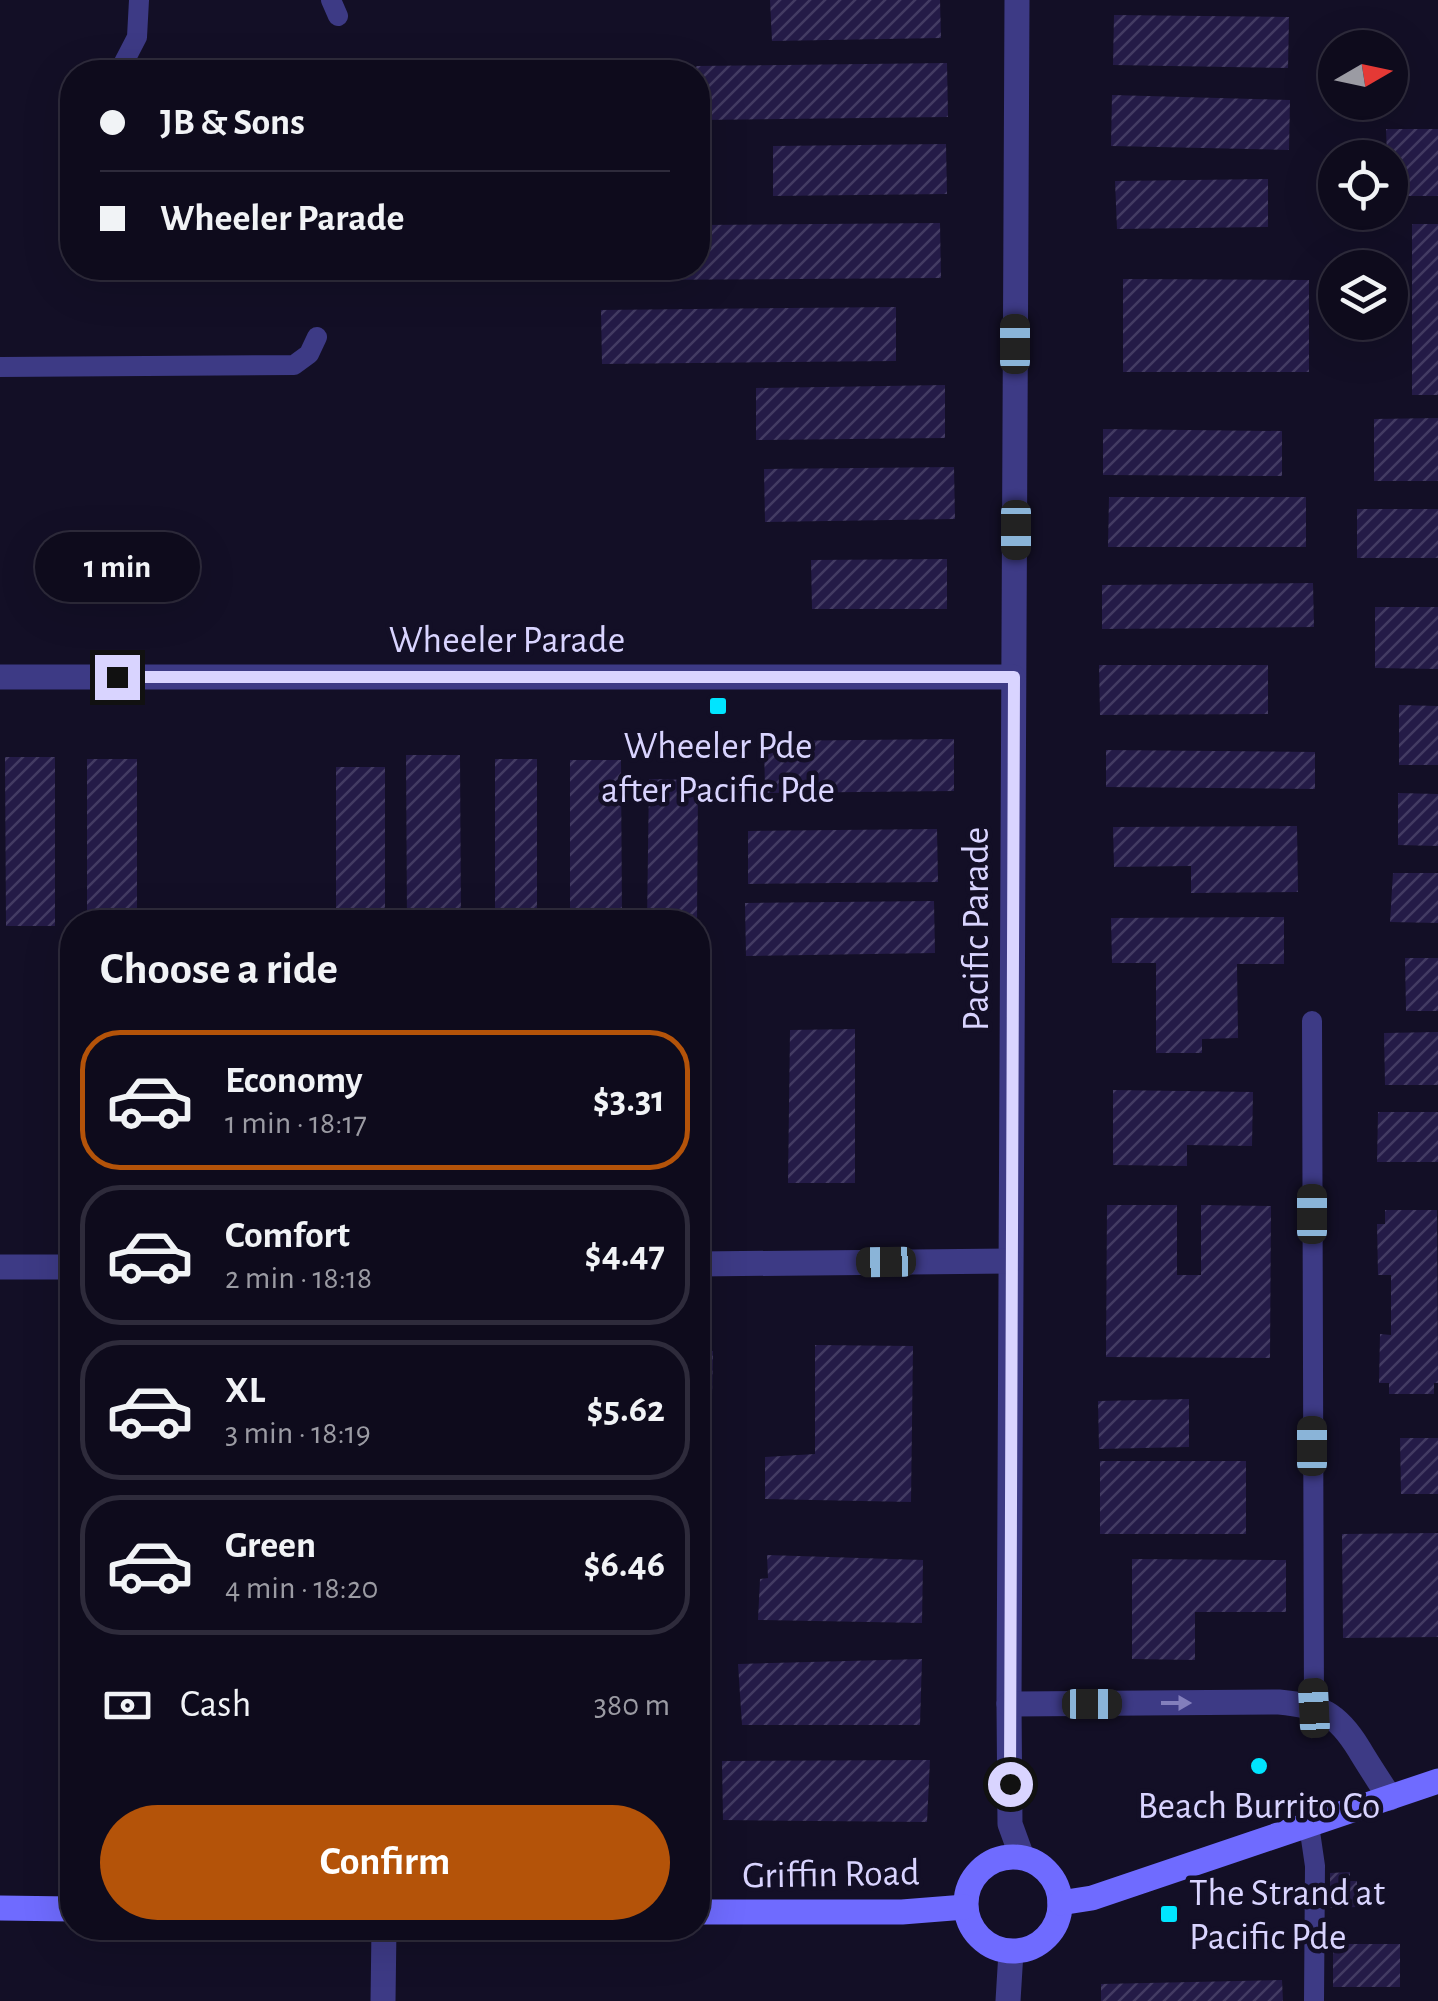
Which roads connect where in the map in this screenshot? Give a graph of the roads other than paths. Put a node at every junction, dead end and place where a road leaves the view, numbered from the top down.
1 (140, 0) edge
2 (1017, 0) edge
3 (126, 60) edge
4 (317, 337) dead end
5 (0, 367) edge
6 (0, 677) edge
7 (1014, 677) junction
8 (1312, 1021) dead end
9 (1010, 1261) junction
10 (710, 1264) edge
11 (0, 1267) edge
12 (60, 1267) edge
13 (1009, 1704) junction
14 (1314, 1708) junction
15 (1438, 1781) edge
16 (1390, 1798) junction
17 (1309, 1825) junction
18 (1022, 1857) junction
19 (1060, 1903) junction
20 (966, 1907) junction
21 (0, 1908) edge
22 (60, 1909) edge
23 (710, 1912) edge
24 (384, 1940) edge
25 (1011, 1952) junction
26 (382, 2001) edge
27 (1008, 2001) edge
28 (1314, 2001) edge

1 - 3 lane
2 - 7 street, Pacific Parade
4 - 5 lane
6 - 7 street, Wheeler Parade
7 - 9 street, Pacific Parade
8 - 14 lane
9 - 10 street
9 - 13 street, Pacific Parade
11 - 12 street
13 -> 14 street
13 - 18 street, Pacific Parade
14 - 16 street
15 - 16 main road
16 - 17 main road
17 - 19 main road
17 - 28 lane
18 - 19 main road
18 - 20 main road
19 - 25 main road
20 - 23 main road, Griffin Road
20 - 25 main road
21 - 22 main road
24 - 26 street
25 - 27 street

